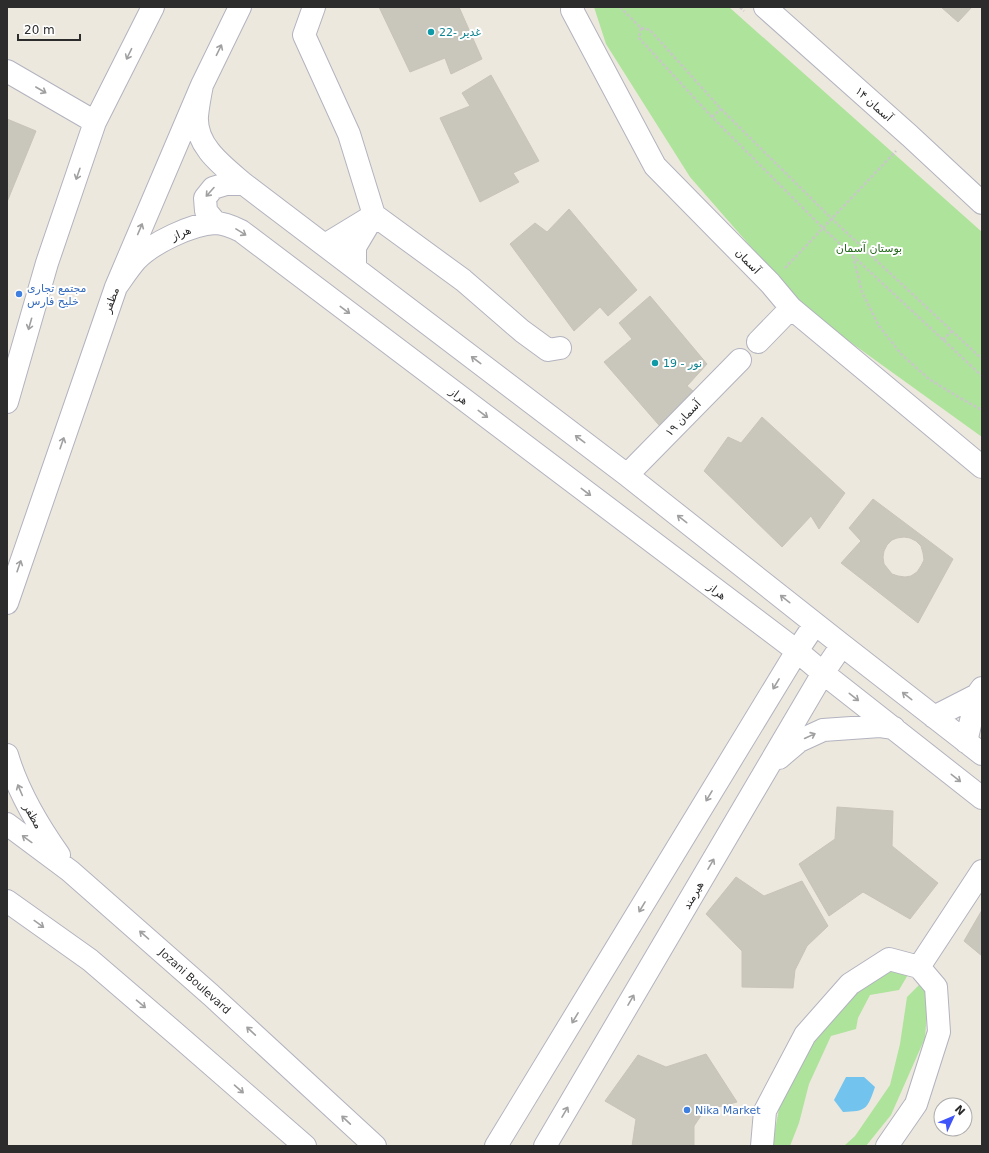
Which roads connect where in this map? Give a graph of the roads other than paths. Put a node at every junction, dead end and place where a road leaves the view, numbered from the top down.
1 (153, 7) edge
2 (240, 7) edge
3 (314, 7) edge
4 (573, 7) edge
5 (766, 7) edge
6 (7, 71) edge
7 (202, 85) junction
8 (96, 122) junction
9 (244, 184) junction
10 (982, 203) edge
11 (374, 215) junction
12 (216, 223) junction
13 (325, 246) junction
14 (355, 268) junction
15 (116, 287) junction
16 (791, 308) junction
17 (758, 342) dead end
18 (560, 348) dead end
19 (740, 360) dead end
20 (7, 402) edge
21 (982, 467) edge
22 (627, 475) junction
23 (7, 603) edge
24 (815, 624) junction
25 (842, 645) junction
26 (797, 651) junction
27 (823, 673) junction
28 (980, 691) edge
29 (934, 717) junction
30 (894, 728) junction
31 (974, 748) edge
32 (7, 755) edge
33 (768, 768) junction
34 (982, 798) edge
35 (7, 824) edge
36 (70, 871) junction
37 (982, 872) edge
38 (7, 901) edge
39 (919, 967) junction
40 (305, 1146) edge
41 (375, 1146) edge
42 (496, 1146) edge
43 (545, 1146) edge
44 (762, 1146) edge
45 (887, 1146) edge

1 -> 8 street
7 -> 2 street, مظفر
3 - 11 street
4 - 16 street, آسمان
5 - 10 street, آسمان ۱۴
6 -> 8 street
7 - 9 street
15 -> 7 street, مظفر
8 -> 20 street
9 -> 12 street
9 - 13 street
11 - 13 street
11 - 14 street
11 - 18 street
12 - 15 street, هراز
12 -> 26 street, هراز
13 - 14 street
22 -> 14 street
23 -> 15 street, مظفر
16 - 17 street
16 - 21 street, آسمان
19 - 22 street, آسمان ۱۹
24 -> 22 street
24 - 25 street
24 - 26 street
25 - 27 street, هیرمند
29 -> 25 street
26 - 27 street, هراز
26 -> 42 street
27 -> 30 street, هراز
27 - 33 street, هیرمند
28 - 29 street
28 - 31 street
29 - 31 street
33 -> 30 street
30 -> 34 street, هراز
36 -> 32 street, مظفر
43 -> 33 street, هیرمند
36 -> 35 street, Jozani Boulevard
41 -> 36 street, Jozani Boulevard
37 - 39 street
38 -> 40 street
39 - 44 street
39 - 45 street

